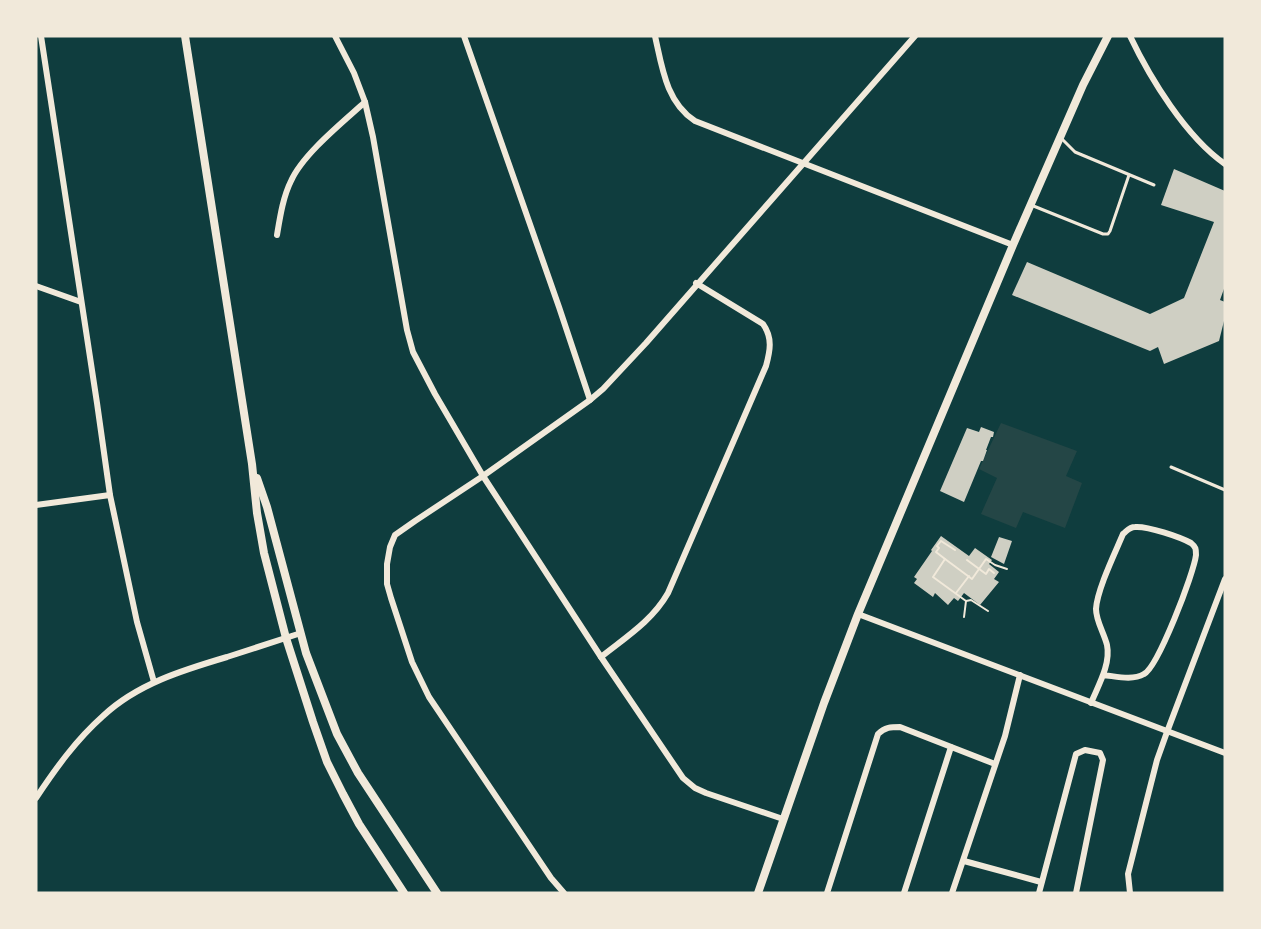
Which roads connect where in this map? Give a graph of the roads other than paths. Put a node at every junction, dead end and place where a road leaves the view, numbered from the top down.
1 (41, 36) edge
2 (185, 36) edge
3 (335, 36) edge
4 (464, 36) edge
5 (655, 36) edge
6 (915, 36) edge
7 (1108, 36) edge
8 (1130, 36) edge
9 (365, 102) junction
10 (1060, 137) junction
11 (802, 164) junction
12 (1225, 164) edge
13 (1129, 175) junction
14 (1154, 185) dead end
15 (1031, 205) junction
16 (277, 236) dead end
17 (1013, 245) junction
18 (696, 284) junction
19 (36, 286) edge
20 (81, 302) junction
21 (590, 400) junction
22 (252, 464) junction
23 (1171, 468) dead end
24 (483, 476) junction
25 (1225, 490) edge
26 (110, 495) junction
27 (36, 505) edge
28 (1225, 579) edge
29 (858, 614) junction
30 (302, 633) junction
31 (286, 638) junction
32 (601, 657) junction
33 (1020, 675) junction
34 (1102, 675) junction
35 (154, 682) junction
36 (1091, 703) junction
37 (1167, 732) junction
38 (951, 747) junction
39 (1225, 753) edge
40 (995, 764) junction
41 (36, 798) edge
42 (783, 819) junction
43 (964, 861) junction
44 (1041, 882) junction
45 (404, 893) edge
46 (436, 893) edge
47 (564, 893) edge
48 (758, 893) edge
49 (827, 893) edge
50 (904, 893) edge
51 (952, 893) edge
52 (1039, 893) edge
53 (1076, 893) edge
54 (1130, 893) edge

1 - 20 street
2 - 22 main road
3 - 9 street
4 - 21 street
5 - 11 street
6 - 11 street
7 - 10 street
8 - 12 street
9 - 16 street
9 - 24 street
10 - 13 lane
10 - 15 street
11 - 17 street
11 - 18 street
13 - 14 lane
13 - 15 lane
15 - 17 street
17 - 29 street
18 - 21 street
18 - 32 street
19 - 20 street
20 - 26 street
21 - 24 street
22 - 30 main road
22 - 31 main road
23 - 25 lane
24 - 32 street
24 - 47 street
26 - 27 street
26 - 35 street
28 - 37 street
29 - 33 street
29 - 42 street
30 - 31 street
30 - 46 main road
31 - 35 street
31 - 45 main road
32 - 42 street
33 - 36 street
33 - 40 street
34 - 34 street
34 - 36 street
35 - 41 street
36 - 37 street
37 - 39 street
37 - 54 street
38 - 40 street
38 - 49 street
38 - 50 street
40 - 43 street
42 - 48 street
43 - 44 street
43 - 51 street
44 - 52 street
44 - 53 street

